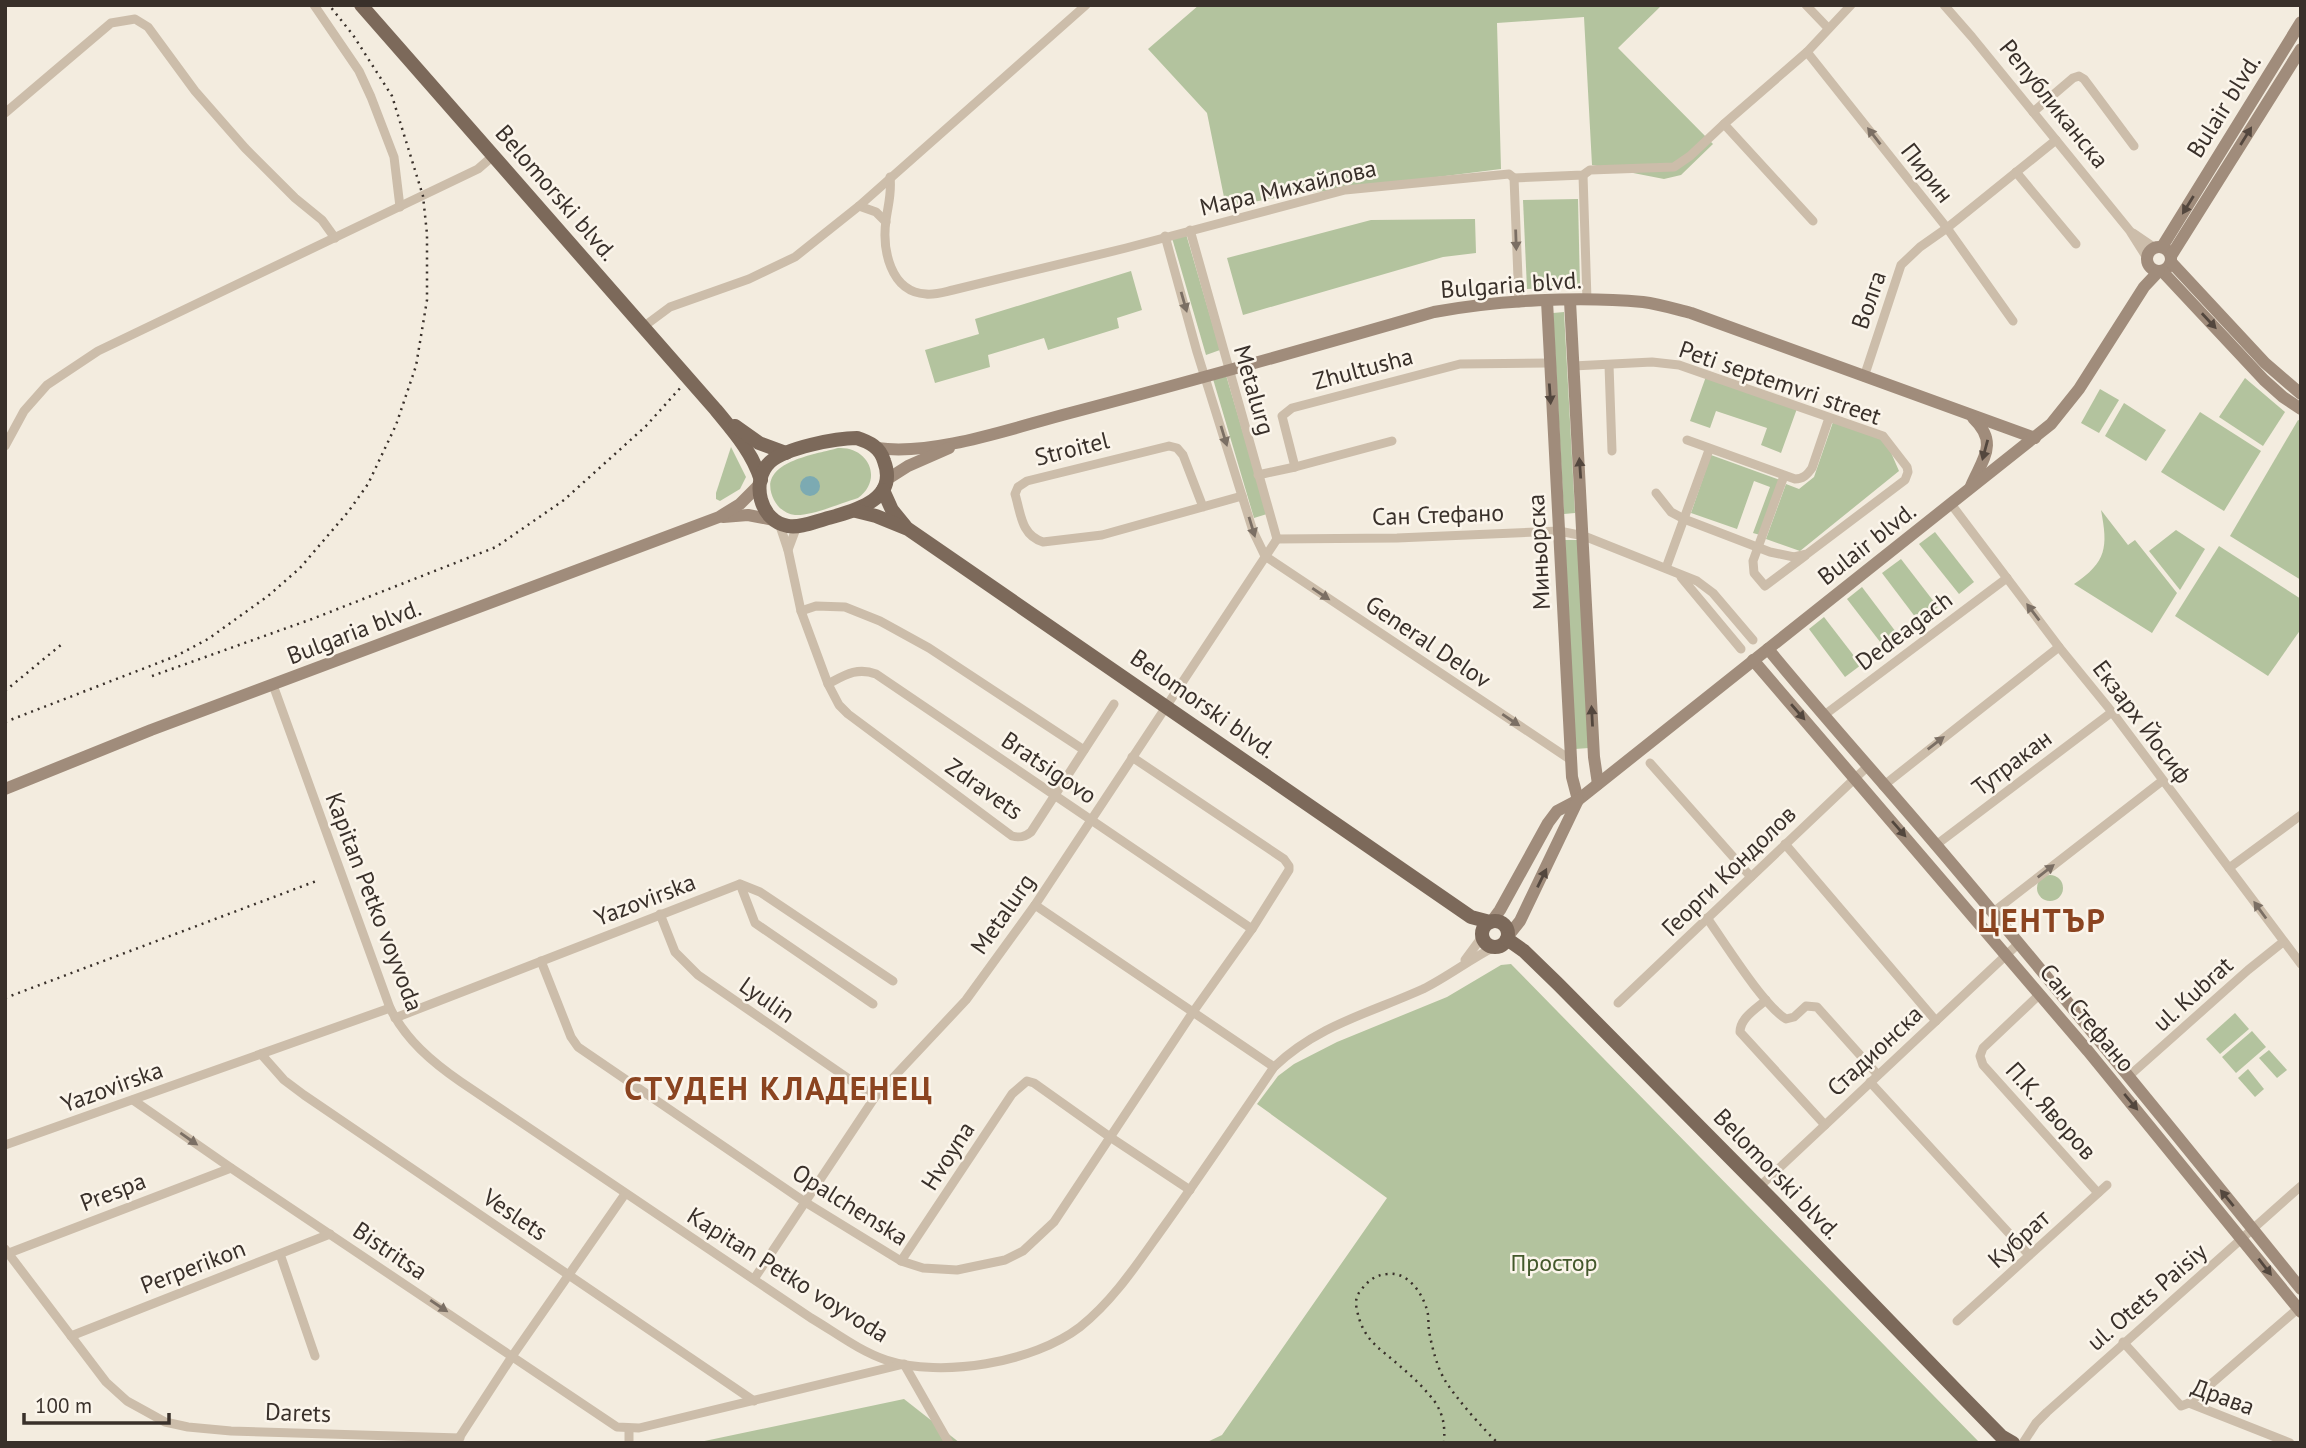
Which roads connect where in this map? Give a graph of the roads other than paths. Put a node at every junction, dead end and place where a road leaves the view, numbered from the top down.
1 (314, 5) edge
2 (360, 5) edge
3 (1087, 5) edge
4 (1806, 5) edge
5 (1851, 5) edge
6 (1944, 5) edge
7 (2301, 22) edge
8 (1828, 28) junction
9 (2301, 49) edge
10 (1807, 52) junction
11 (2033, 112) junction
12 (5, 113) edge
13 (1724, 124) junction
14 (2056, 140) junction
15 (2134, 146) dead end
16 (493, 156) junction
17 (2016, 172) junction
18 (1583, 175) junction
19 (890, 177) junction
20 (1514, 178) junction
21 (859, 206) junction
22 (400, 207) junction
23 (1814, 221) dead end
24 (886, 222) junction
25 (1947, 228) junction
26 (1190, 230) junction
27 (1165, 236) junction
28 (335, 238) junction
29 (2076, 244) dead end
30 (2160, 260) junction
31 (1587, 300) junction
32 (1570, 301) junction
33 (1547, 302) junction
34 (1519, 303) junction
35 (2013, 321) dead end
36 (643, 327) junction
37 (1548, 363) junction
38 (1609, 365) junction
39 (1573, 366) junction
40 (1230, 370) junction
41 (1206, 377) junction
42 (1864, 377) junction
43 (2292, 393) edge
44 (2301, 409) edge
45 (716, 410) junction
46 (1970, 415) junction
47 (1829, 418) junction
48 (2035, 438) junction
49 (968, 440) junction
50 (1687, 440) dead end
51 (1392, 441) dead end
52 (5, 445) edge
53 (877, 448) junction
54 (1612, 450) dead end
55 (1709, 450) junction
56 (786, 453) junction
57 (1295, 467) junction
58 (1258, 475) junction
59 (1784, 476) junction
60 (760, 482) junction
61 (884, 485) junction
62 (1970, 489) junction
63 (1657, 493) dead end
64 (1242, 496) junction
65 (1951, 504) junction
66 (1203, 507) junction
67 (856, 511) junction
68 (719, 517) junction
69 (1684, 519) junction
70 (777, 521) junction
71 (797, 526) junction
72 (908, 529) junction
73 (1559, 531) junction
74 (1584, 537) junction
75 (1277, 539) junction
76 (1759, 549) junction
77 (788, 550) junction
78 (1807, 554) junction
79 (1265, 556) junction
80 (1666, 568) junction
81 (1678, 573) junction
82 (2007, 578) junction
83 (800, 611) junction
84 (1753, 640) dead end
85 (2059, 647) junction
86 (1741, 649) dead end
87 (1768, 649) junction
88 (1753, 660) junction
89 (273, 685) junction
90 (830, 689) junction
91 (1114, 704) dead end
92 (1166, 705) junction
93 (2112, 712) junction
94 (1823, 716) junction
95 (1084, 750) junction
96 (1132, 757) junction
97 (1571, 760) junction
98 (1650, 763) dead end
99 (1867, 767) junction
100 (1854, 777) junction
101 (2162, 781) junction
102 (1598, 785) junction
103 (1883, 786) junction
104 (5, 789) edge
105 (1055, 795) junction
106 (1578, 800) junction
107 (2301, 815) edge
108 (1091, 819) junction
109 (1785, 844) junction
110 (1936, 845) junction
111 (2229, 868) junction
112 (1751, 877) junction
113 (740, 884) junction
114 (1035, 905) junction
115 (1992, 913) junction
116 (660, 915) junction
117 (1471, 917) junction
118 (1707, 919) junction
119 (1491, 921) junction
120 (1252, 929) junction
121 (1481, 936) junction
122 (1507, 938) junction
123 (2283, 942) junction
124 (2018, 944) junction
125 (1494, 947) junction
126 (2006, 955) junction
127 (541, 961) junction
128 (2301, 964) edge
129 (1459, 966) junction
130 (893, 981) dead end
131 (2040, 993) junction
132 (1766, 1000) junction
133 (1618, 1003) dead end
134 (873, 1004) dead end
135 (390, 1008) junction
136 (1193, 1012) junction
137 (395, 1018) junction
138 (1936, 1020) junction
139 (261, 1054) junction
140 (1274, 1067) junction
141 (1878, 1075) junction
142 (2129, 1076) junction
143 (1870, 1082) junction
144 (875, 1097) junction
145 (133, 1100) junction
146 (1825, 1125) junction
147 (2171, 1129) junction
148 (1110, 1138) junction
149 (2161, 1138) junction
150 (5, 1145) edge
151 (231, 1168) junction
152 (2107, 1185) dead end
153 (2301, 1186) edge
154 (1759, 1187) junction
155 (1190, 1190) junction
156 (2098, 1193) junction
157 (625, 1194) junction
158 (805, 1202) junction
159 (330, 1234) junction
160 (2248, 1234) junction
161 (7, 1251) edge
162 (280, 1254) junction
163 (2029, 1255) junction
164 (901, 1261) junction
165 (569, 1275) junction
166 (754, 1279) junction
167 (2301, 1289) edge
168 (2300, 1308) edge
169 (1957, 1321) dead end
170 (71, 1336) junction
171 (2123, 1342) junction
172 (513, 1355) junction
173 (315, 1356) dead end
174 (904, 1364) junction
175 (754, 1401) junction
176 (2189, 1403) junction
177 (629, 1429) junction
178 (458, 1440) edge
179 (629, 1443) edge
180 (949, 1443) edge
181 (2013, 1443) edge
182 (2023, 1443) edge
183 (2290, 1443) edge

1 - 22 street
2 - 16 main road, Belomorski blvd.
3 - 19 street
4 - 8 street
5 - 8 street, Мара Михайлова
6 - 11 street, Републиканска
7 -> 30 main road, Bulair blvd.
8 - 10 street, Мара Михайлова
30 -> 9 main road, Bulair blvd.
10 - 13 street, Мара Михайлова
25 -> 10 street, Пирин
11 - 14 street, Републиканска
11 - 15 street
12 - 28 street
13 - 18 street, Мара Михайлова
13 - 23 street
14 - 17 street, Волга
14 - 30 street, Републиканска
16 - 22 street
16 - 36 main road, Belomorski blvd.
17 - 25 street, Волга
17 - 29 street
18 - 20 street, Мара Михайлова
18 - 31 street
19 - 21 street
19 - 24 street, Мара Михайлова
20 - 26 street, Мара Михайлова
20 -> 34 street
21 - 24 street
21 - 36 street
22 - 28 street
24 - 27 street, Мара Михайлова
25 - 35 street, Пирин
25 - 42 street, Волга
26 - 27 street, Мара Михайлова
26 - 40 street, Metalurg
27 -> 41 street, Metalurg
28 - 52 street
30 - 43 main road, Републиканска
30 - 48 main road, Bulair blvd.
31 - 32 main road, Bulgaria blvd.
31 - 42 main road, Bulgaria blvd.
32 - 33 main road, Bulgaria blvd.
32 - 39 main road, Миньорска
33 - 34 main road, Bulgaria blvd.
33 - 37 main road, Миньорска
34 - 40 main road, Bulgaria blvd.
36 - 45 main road, Belomorski blvd.
37 - 57 street, Zhultusha
37 -> 73 main road, Миньорска
38 - 39 street, Peti septemvri street
38 - 47 street, Peti septemvri street
38 - 54 street
74 -> 39 main road, Миньорска
40 - 41 main road, Bulgaria blvd.
40 - 58 street, Metalurg
41 - 49 main road, Bulgaria blvd.
41 -> 64 street, Metalurg
42 - 46 main road, Bulgaria blvd.
43 - 44 main road, Републиканска
45 - 56 main road, Belomorski blvd.
45 - 60 main road, Belomorski blvd.
46 - 48 main road, Bulgaria blvd.
46 -> 62 main road
47 - 59 street
47 - 78 street, Peti septemvri street
48 - 62 main road, Bulair blvd.
49 - 53 main road, Bulgaria blvd.
49 - 61 main road, Bulgaria blvd.
50 - 55 street
51 - 57 street
53 - 56 main road
53 - 61 main road
55 - 59 street
55 - 69 street
56 - 60 main road
57 - 58 street
58 - 75 street, Metalurg
59 - 76 street
60 - 68 main road, Bulgaria blvd.
60 - 70 main road
61 - 67 main road
61 - 72 main road, Belomorski blvd.
62 - 65 main road, Bulair blvd.
63 - 69 street
64 - 66 street, Stroitel
64 -> 79 street, Metalurg
65 - 82 street, Екзарх Йосиф
65 - 87 main road, Bulair blvd.
66 - 66 street, Stroitel
67 - 71 main road
67 - 72 main road, Belomorski blvd.
68 - 70 main road, Bulgaria blvd.
68 - 89 main road, Bulgaria blvd.
69 - 76 street
69 - 80 street
70 - 71 main road
70 - 77 street
71 - 77 street
72 - 92 main road, Belomorski blvd.
73 - 74 street, Сан Стефано
73 - 75 street, Сан Стефано
73 - 97 main road, Миньорска
74 - 80 street, Сан Стефано
102 -> 74 main road, Миньорска
75 - 79 street, Metalurg
76 - 78 street
76 - 78 street
77 - 83 street
79 - 92 street, Metalurg
79 -> 97 street, General Delov
80 - 81 street, Сан Стефано
81 - 84 street, Сан Стефано
81 - 86 street, Сан Стефано
85 -> 82 street, Екзарх Йосиф
82 - 94 street, Dedeagach
83 - 90 street
83 - 95 street
85 - 93 street, Екзарх Йосиф
103 -> 85 street
87 - 88 main road, Bulair blvd.
87 - 94 main road, Сан Стефано
88 -> 100 main road, Сан Стефано
88 - 102 main road, Bulair blvd.
89 - 104 main road, Bulgaria blvd.
89 - 135 street, Kapitan Petko voyvoda
90 - 105 street, Bratsigovo
90 - 105 street, Zdravets
91 - 95 street, Zdravets
92 - 96 street, Metalurg
92 - 117 main road, Belomorski blvd.
93 - 101 street, Екзарх Йосиф
93 - 110 street, Тутракан
94 - 99 main road, Сан Стефано
95 - 105 street, Zdravets
96 - 108 street, Metalurg
96 - 120 street, Opalchenska
97 - 106 main road, Миньорска
98 - 112 street
99 - 100 street, Георги Кондолов
99 - 103 main road, Сан Стефано
100 - 109 street, Георги Кондолов
100 -> 126 main road, Сан Стефано
101 - 111 street, Екзарх Йосиф
115 -> 101 street
102 - 106 main road, Bulair blvd.
103 - 110 main road, Сан Стефано
105 - 108 street, Bratsigovo
106 - 119 main road, Bulair blvd.
122 -> 106 main road, Bulair blvd.
107 - 111 street
108 - 114 street, Metalurg
108 - 120 street, Bratsigovo
109 - 112 street, Георги Кондолов
109 - 138 street
110 - 115 main road, Сан Стефано
123 -> 111 street, Екзарх Йосиф
112 - 118 street, Георги Кондолов
113 - 116 street, Yazovirska
113 - 130 street
113 - 134 street
114 - 136 street
114 - 144 street, Metalurg
115 - 124 main road, Сан Стефано
116 - 127 street, Yazovirska
116 - 144 street, Lyulin
117 - 119 main road, Belomorski blvd.
117 - 121 main road, Belomorski blvd.
118 - 132 street
118 - 133 street, Георги Кондолов
119 - 121 main road
119 - 122 main road
120 - 136 street, Opalchenska
121 - 125 main road
121 - 129 street, Kapitan Petko voyvoda
122 - 125 main road
122 - 154 main road, Belomorski blvd.
123 - 128 street, Екзарх Йосиф
123 - 142 street, ul. Kubrat
124 - 126 street, Стадионска
124 - 142 main road, Сан Стефано
125 - 129 street, Kapitan Petko voyvoda
126 - 131 main road, Сан Стефано
126 - 138 street, Стадионска
127 - 137 street, Yazovirska
127 - 158 street, Opalchenska
129 - 140 street, Kapitan Petko voyvoda
131 -> 149 main road, Сан Стефано
131 - 156 street, П.К. Яворов
132 - 141 street
132 - 146 street
135 - 137 street, Kapitan Petko voyvoda
135 - 139 street, Yazovirska
136 - 140 street
136 - 148 street, Opalchenska
137 - 157 street, Kapitan Petko voyvoda
138 - 141 street, Стадионска
139 - 145 street, Yazovirska
139 - 165 street, Veslets
140 - 155 street, Kapitan Petko voyvoda
141 - 143 street, Стадионска
142 - 147 main road, Сан Стефано
143 - 146 street, Стадионска
143 - 163 street
144 - 158 street, Metalurg
145 - 150 street, Yazovirska
145 -> 151 street, Bistritsa
146 - 154 street, Стадионска
147 - 149 main road
160 -> 147 main road, Сан Стефано
148 - 155 street
148 - 164 street, Opalchenska
148 - 164 street, Hvoyna
149 - 160 main road, Сан Стефано
151 - 159 street, Bistritsa
151 - 161 street, Prespa
152 - 156 street, Кубрат
153 - 160 street, ul. Otets Paisiy
154 - 181 main road, Belomorski blvd.
155 - 174 street, Kapitan Petko voyvoda
156 - 163 street, Кубрат
157 - 165 street, Darets
157 - 166 street, Kapitan Petko voyvoda
158 - 164 street, Opalchenska
158 - 166 street, Metalurg
159 - 162 street, Perperikon
159 -> 172 street, Bistritsa
160 - 167 main road, Сан Стефано
160 -> 168 main road, Сан Стефано
160 - 171 street, ul. Otets Paisiy
161 - 170 street, Darets
162 - 170 street, Perperikon
162 - 173 street
163 - 169 street, Кубрат
165 - 172 street, Darets
165 - 175 street, Veslets
166 - 174 street, Kapitan Petko voyvoda
168 - 176 street
170 - 178 street, Darets
171 - 176 street, Драва
171 - 182 street, ul. Otets Paisiy
172 - 177 street, Bistritsa
172 - 178 street, Darets
174 - 175 street
174 - 180 street
175 - 177 street
176 - 183 street, Драва
177 - 179 street

